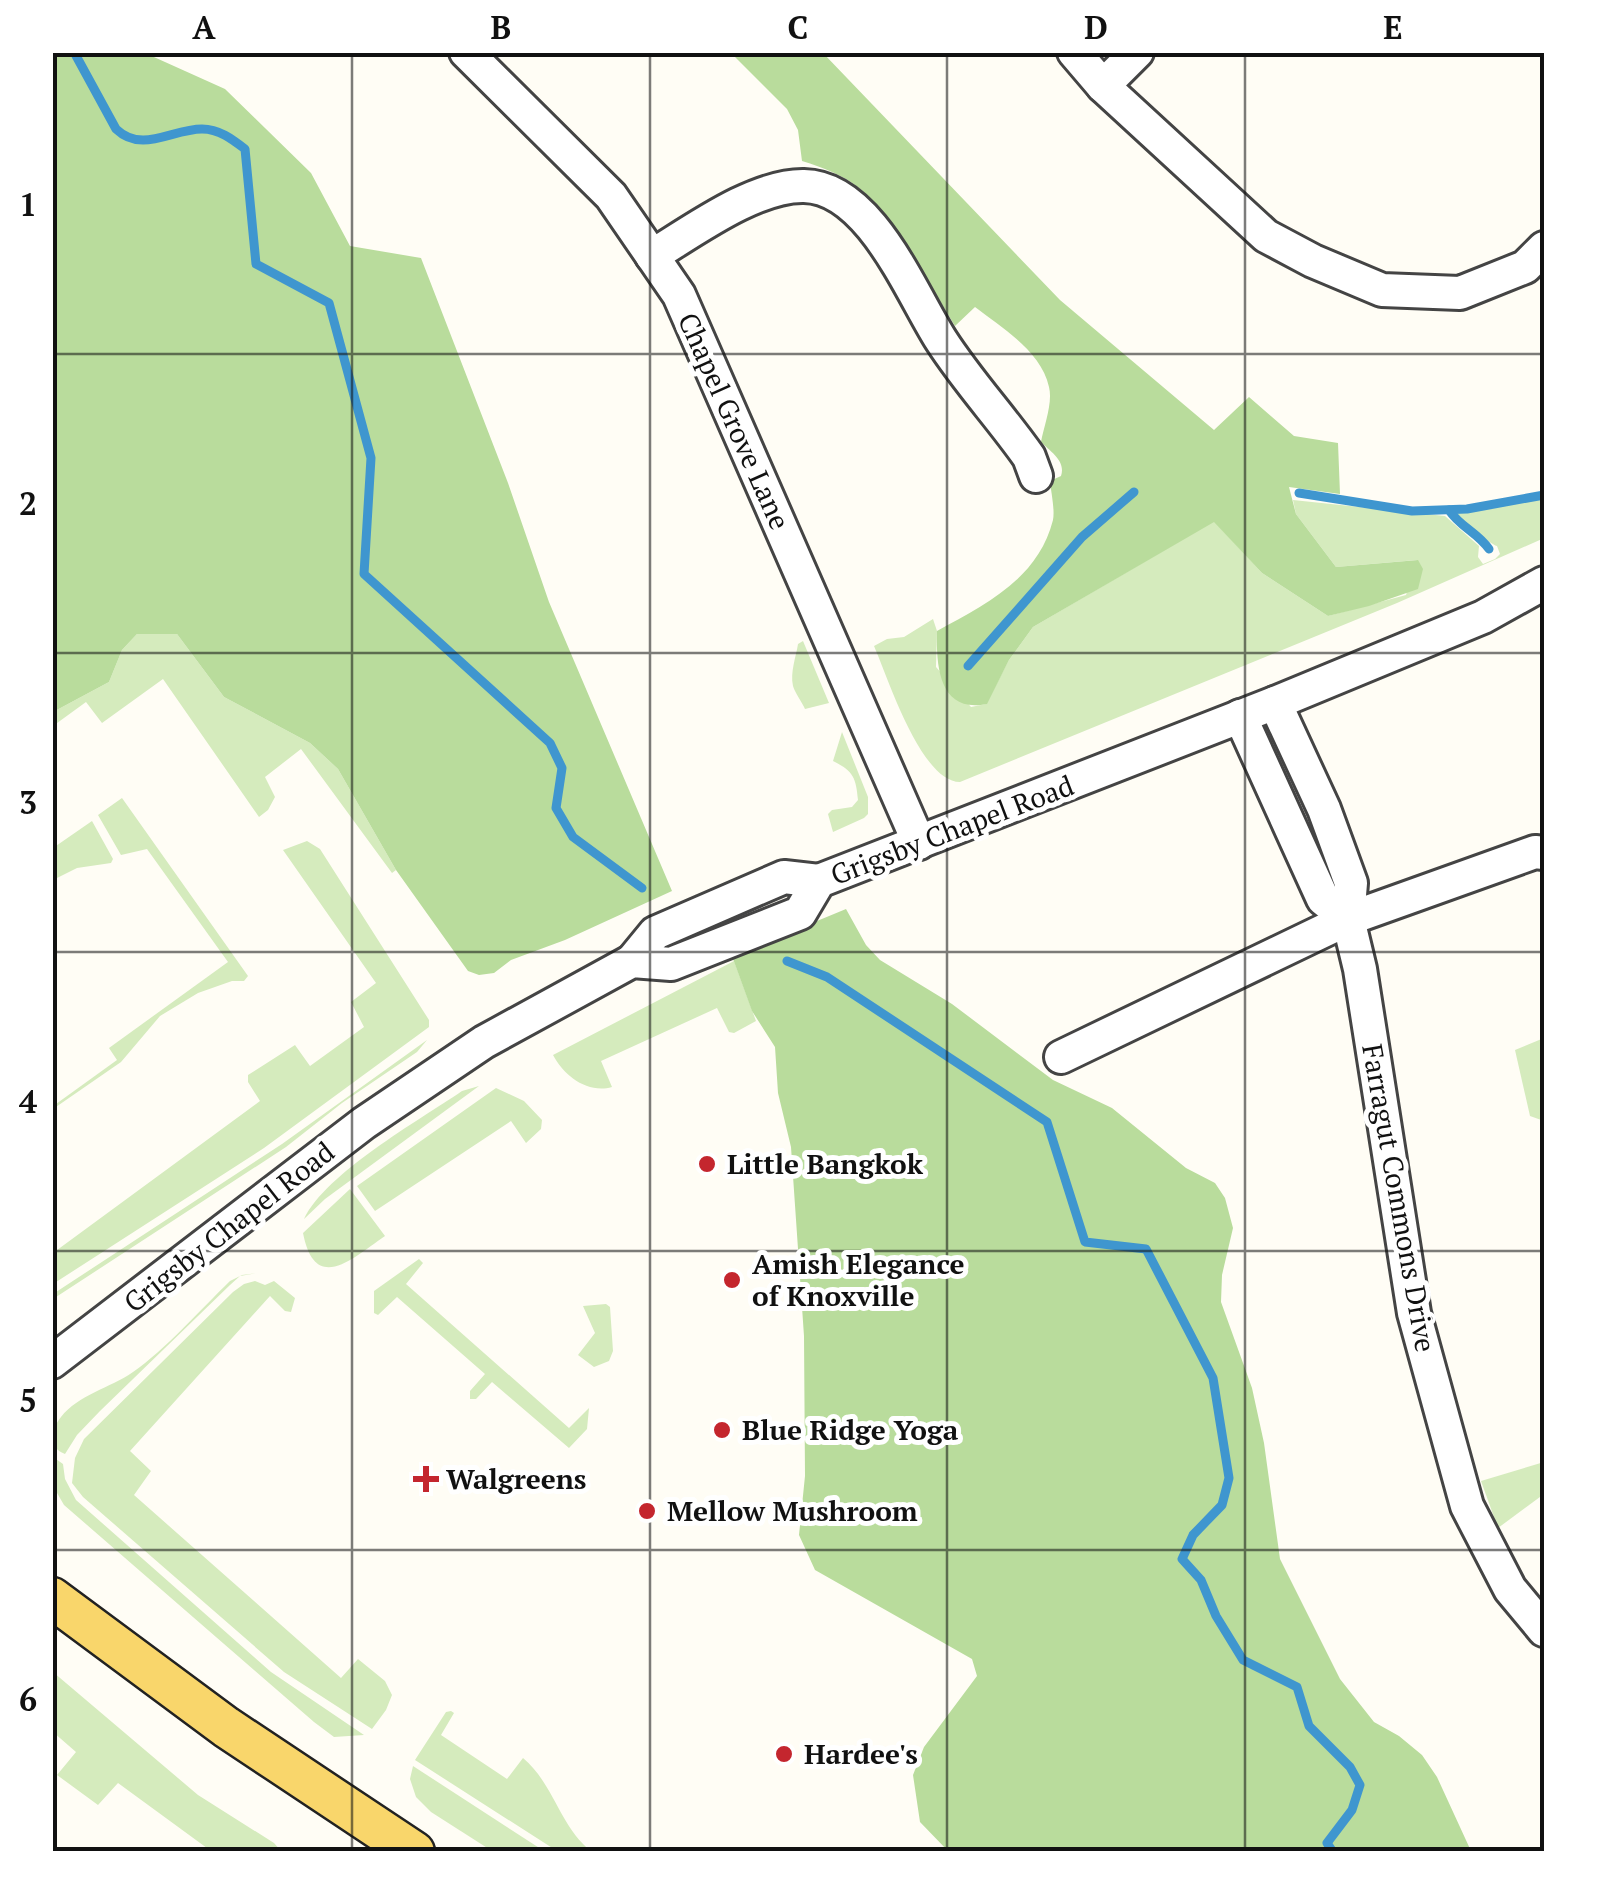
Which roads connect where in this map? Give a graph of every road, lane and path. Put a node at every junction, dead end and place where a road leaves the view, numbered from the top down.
1 (466, 52) edge
2 (1074, 52) edge
3 (1137, 52) edge
4 (1103, 86) junction
5 (1544, 248) edge
6 (652, 256) junction
7 (1036, 476) dead end
8 (1544, 583) edge
9 (1275, 703) junction
10 (1240, 716) junction
11 (919, 843) junction
12 (1544, 853) edge
13 (1348, 919) junction
14 (1061, 1057) dead end
15 (52, 1362) edge
16 (52, 1598) edge
17 (1544, 1630) edge
18 (414, 1852) edge

1 - 6 street, Chapel Grove Lane
2 - 4 street
3 - 4 street
4 - 5 street
6 - 7 street
6 - 11 street, Chapel Grove Lane
8 - 9 street, Grigsby Chapel Road
9 - 10 street, Grigsby Chapel Road
9 - 13 street, Farragut Commons Drive
10 - 11 street, Grigsby Chapel Road
10 - 13 street, Farragut Commons Drive
11 - 15 street, Grigsby Chapel Road
12 - 13 street
13 - 14 street
13 - 17 street, Farragut Commons Drive
16 - 18 main road

